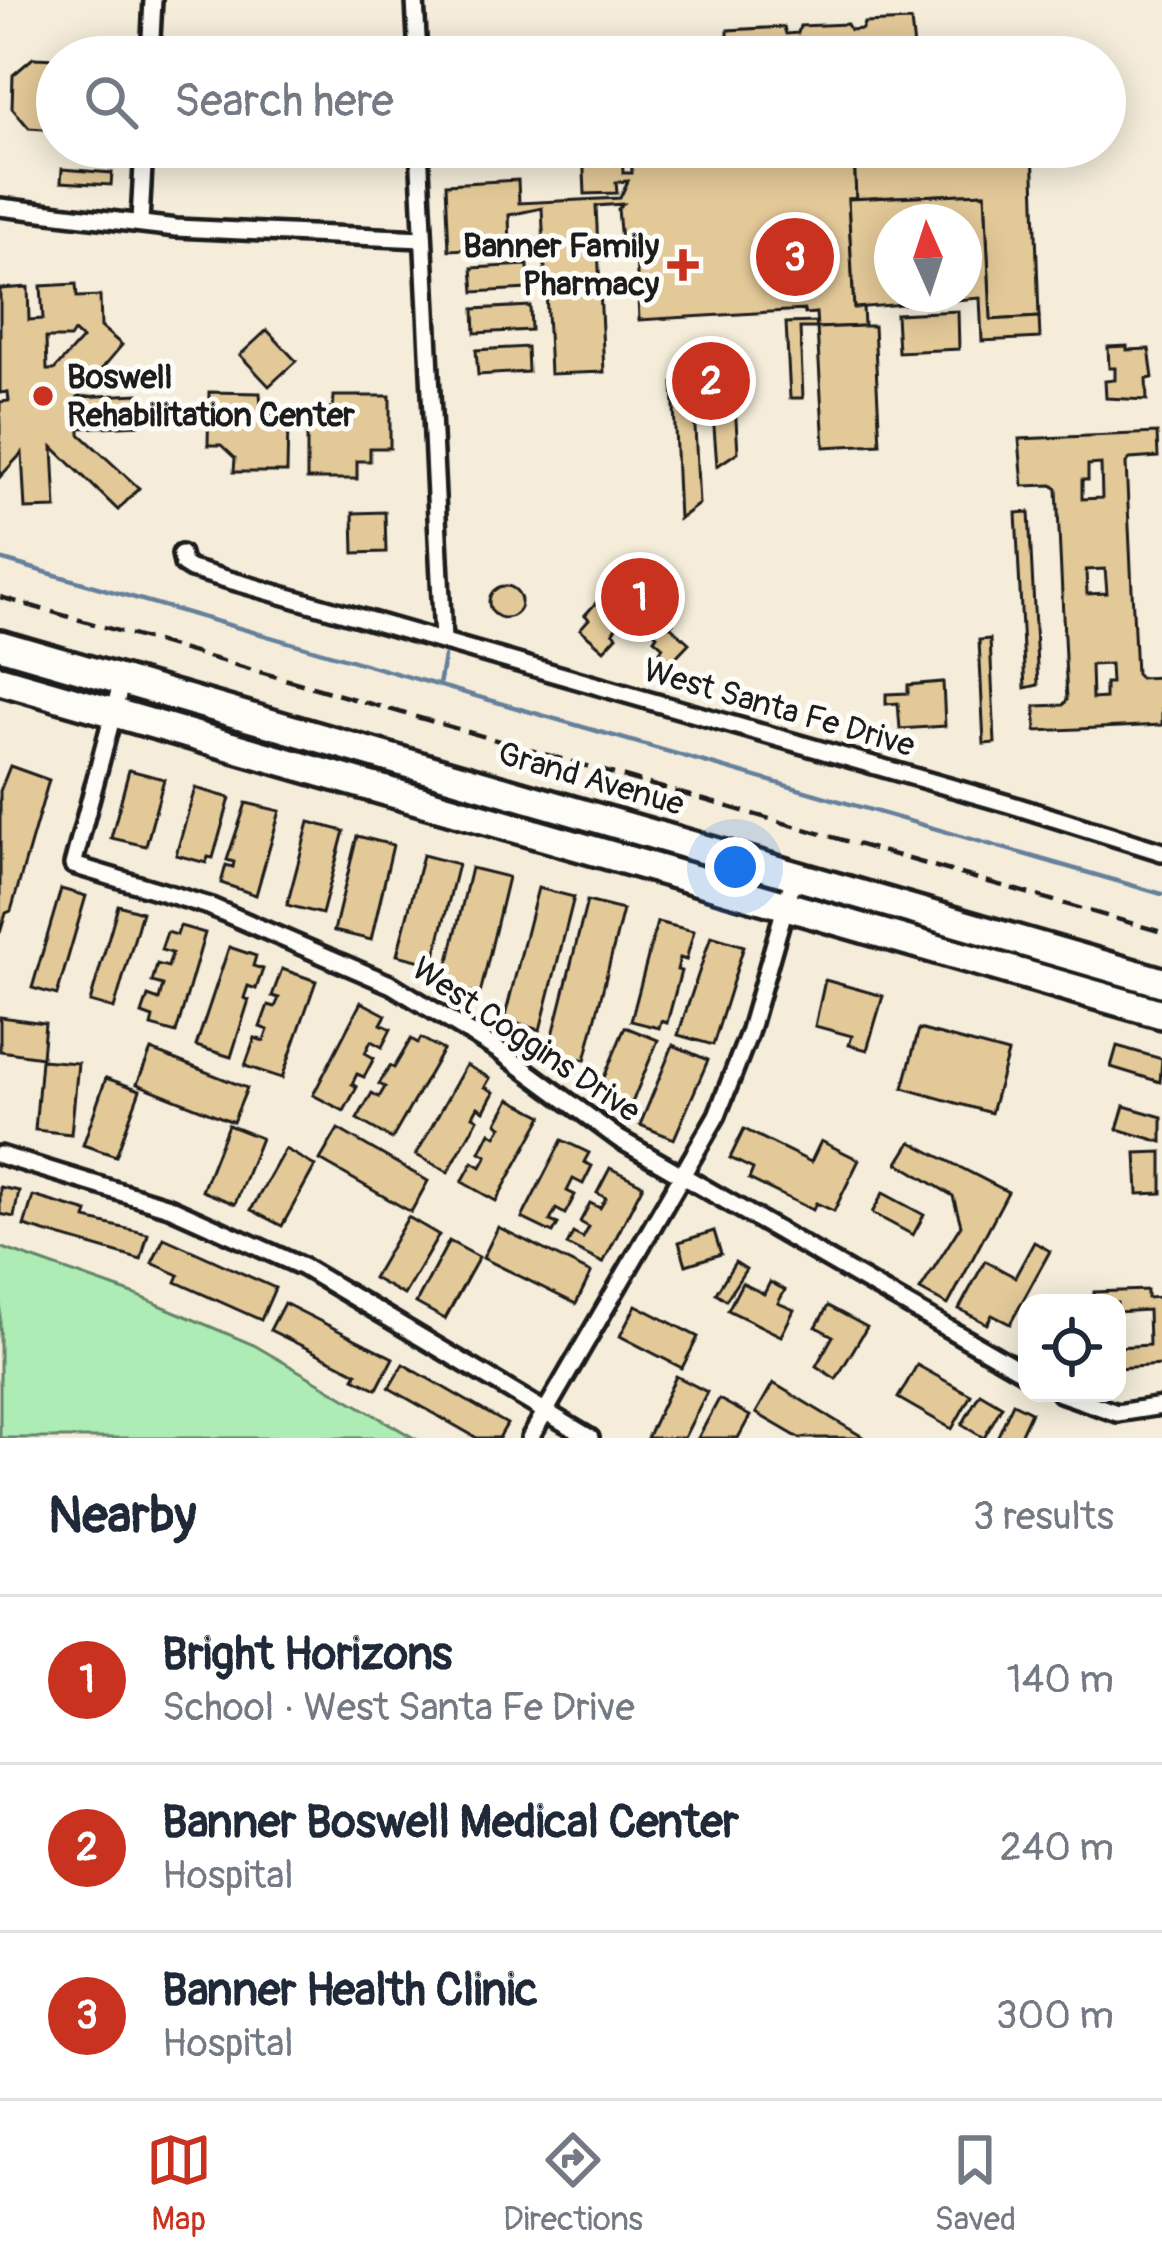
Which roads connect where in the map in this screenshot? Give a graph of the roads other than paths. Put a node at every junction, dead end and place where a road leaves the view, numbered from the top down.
1 (153, 0) edge
2 (416, 0) edge
3 (151, 36) edge
4 (417, 36) edge
5 (144, 168) edge
6 (420, 168) edge
7 (0, 207) edge
8 (140, 221) junction
9 (423, 239) junction
10 (181, 554) dead end
11 (443, 640) junction
12 (0, 645) edge
13 (0, 680) edge
14 (122, 680) junction
15 (113, 713) junction
16 (1162, 852) edge
17 (794, 876) junction
18 (784, 908) junction
19 (1162, 982) edge
20 (1162, 1014) edge
21 (0, 1154) edge
22 (682, 1178) junction
23 (1018, 1369) edge
24 (1086, 1402) edge
25 (1162, 1406) edge
26 (545, 1412) junction
27 (530, 1438) edge
28 (590, 1438) edge

1 - 3 street
2 - 4 street
5 - 8 street
6 - 9 street
7 - 8 street
8 - 9 street
9 - 11 street
10 - 11 street, West Santa Fe Drive
11 - 16 street, West Santa Fe Drive
12 - 14 highway, Grand Avenue
13 - 15 highway
14 - 15 street, West Coggins Drive
14 - 17 highway, Grand Avenue
15 - 18 highway
15 - 22 street, West Coggins Drive
17 - 18 street
17 - 19 highway, Grand Avenue
18 - 20 highway
18 - 22 street
21 - 26 street
22 - 23 street, West Coggins Drive
22 - 26 street
24 - 25 street
26 - 27 street
26 - 28 street

